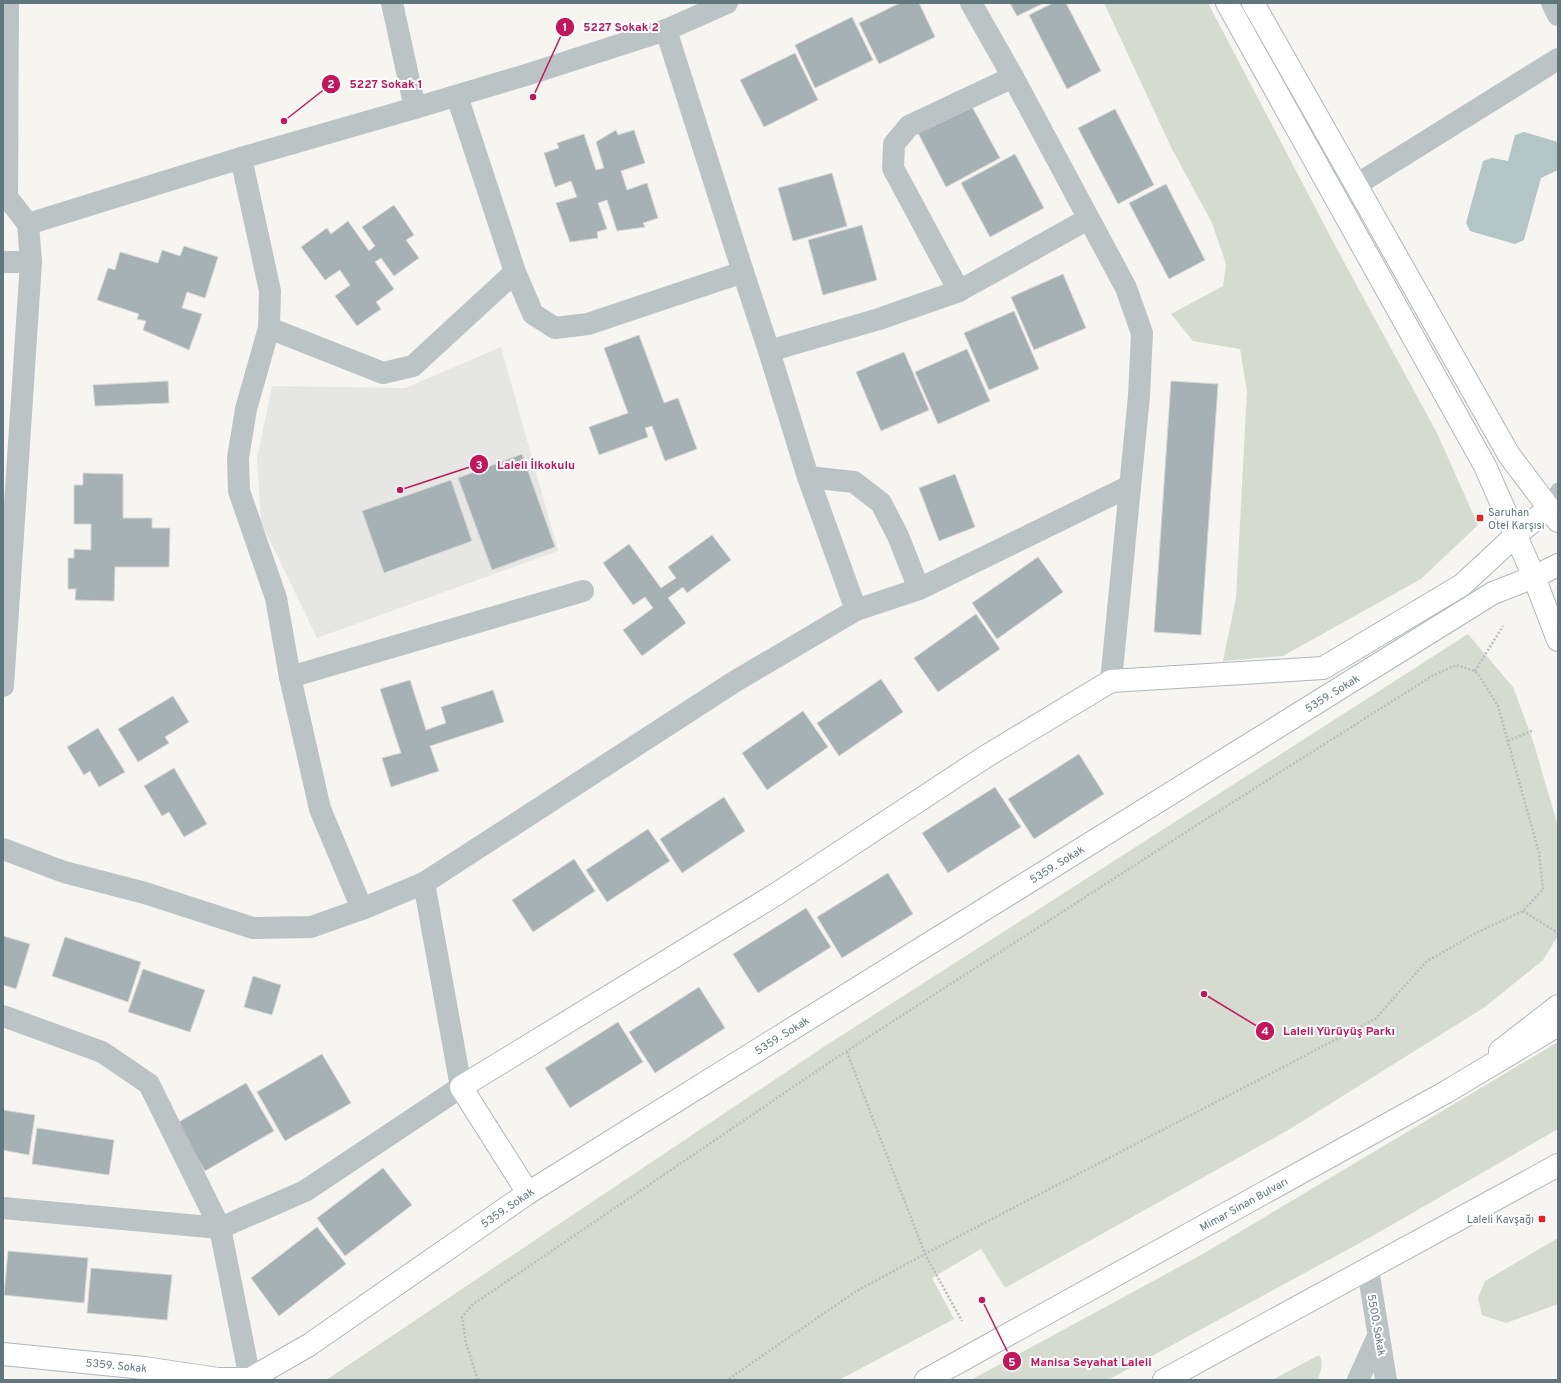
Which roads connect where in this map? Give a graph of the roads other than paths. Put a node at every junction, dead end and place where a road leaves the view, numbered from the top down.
1 (8, 3) edge
2 (392, 3) edge
3 (727, 3) edge
4 (971, 3) edge
5 (1228, 3) edge
6 (1253, 3) edge
7 (1552, 3) edge
8 (1558, 15) edge
9 (666, 30) junction
10 (1558, 59) edge
11 (1013, 77) junction
12 (457, 96) junction
13 (415, 108) junction
14 (5, 116) edge
15 (241, 158) junction
16 (1356, 185) junction
17 (1088, 219) junction
18 (28, 224) junction
19 (3, 262) edge
20 (31, 262) junction
21 (515, 272) junction
22 (743, 272) junction
23 (959, 292) junction
24 (269, 328) junction
25 (769, 351) junction
26 (11, 454) edge
27 (808, 477) junction
28 (1130, 486) junction
29 (1555, 506) edge
30 (1516, 535) junction
31 (1558, 565) edge
32 (1534, 577) junction
33 (919, 589) junction
34 (583, 591) dead end
35 (856, 610) junction
36 (1558, 640) edge
37 (290, 677) junction
38 (1111, 681) junction
39 (3, 686) edge
40 (3, 849) edge
41 (424, 882) junction
42 (362, 909) junction
43 (1558, 1006) edge
44 (3, 1016) edge
45 (1558, 1025) edge
46 (462, 1087) junction
47 (1446, 1092) junction
48 (1558, 1165) edge
49 (528, 1193) junction
50 (3, 1208) edge
51 (220, 1228) junction
52 (1368, 1270) junction
53 (1378, 1336) junction
54 (3, 1354) edge
55 (250, 1379) junction
56 (926, 1380) edge
57 (1164, 1380) edge
58 (1358, 1380) edge
59 (1386, 1380) edge

1 - 14 street
2 - 13 street
3 - 9 street
4 - 11 street
5 - 30 main road
6 - 16 main road
7 - 8 street
9 - 12 street
9 - 22 street
10 - 16 street
11 - 17 street
11 - 23 street
12 - 13 street
12 - 21 street
13 - 15 street
14 - 18 street
15 - 18 street
15 - 24 street
16 - 29 main road
17 - 23 street
17 - 28 street
18 - 20 street
19 - 20 street
20 - 26 street
21 - 22 street
21 - 24 street
22 - 25 street
23 - 25 street
24 - 37 street
25 - 27 street
26 - 39 street
27 - 33 street
27 - 35 street
28 - 33 street
28 - 38 street
29 - 30 main road
30 - 32 main road
30 - 38 main road
31 - 32 main road, 5359. Sokak
32 - 36 main road
32 - 49 main road, 5359. Sokak
33 - 35 street
34 - 37 street
35 - 41 street
37 - 42 street
38 - 46 main road
40 - 42 street
41 - 42 street
41 - 46 street
43 - 47 main road
44 - 51 street
45 - 47 main road, Mimar Sinan Bulvarı
46 - 49 main road
46 - 51 street
47 - 56 main road, Mimar Sinan Bulvarı
48 - 52 main road
49 - 55 main road, 5359. Sokak
50 - 51 street
51 - 55 street
52 - 53 street, 5500. Sokak
52 - 57 main road
53 - 58 street
53 - 59 street, 5500. Sokak
54 - 55 main road, 5359. Sokak

